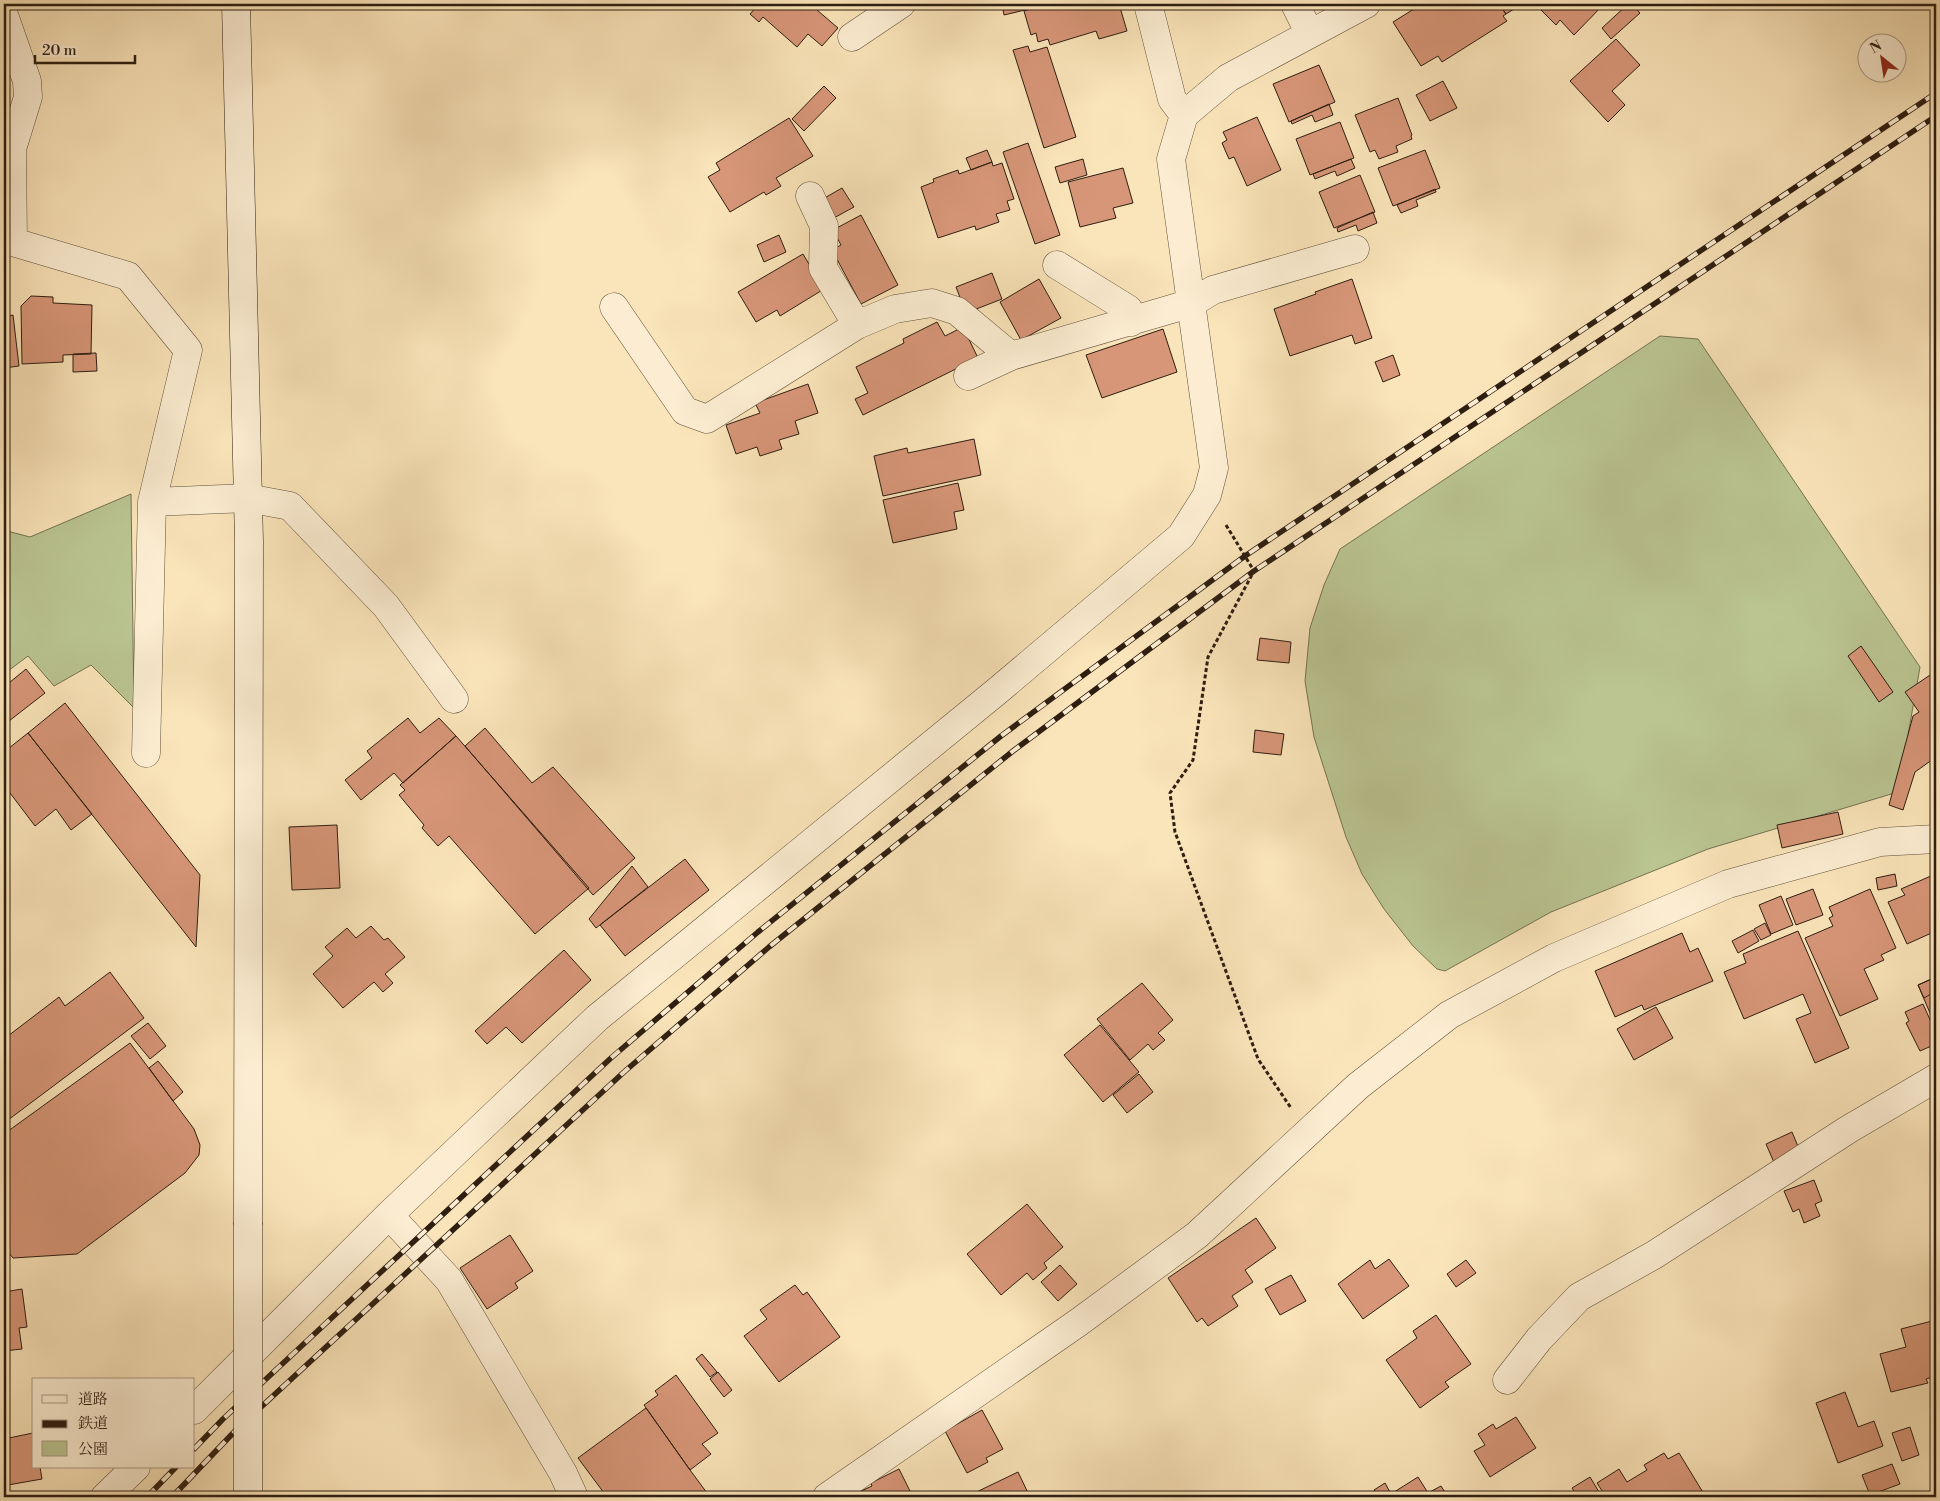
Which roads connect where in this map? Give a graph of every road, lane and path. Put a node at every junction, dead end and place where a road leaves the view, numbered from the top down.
1 (236, 4) edge
2 (901, 4) edge
3 (1148, 4) edge
4 (1295, 4) edge
5 (1366, 4) edge
6 (4, 15) edge
7 (1310, 34) junction
8 (852, 37) dead end
9 (1184, 115) junction
10 (810, 196) dead end
11 (1355, 249) dead end
12 (1058, 265) dead end
13 (1192, 303) junction
14 (614, 307) dead end
15 (1130, 322) junction
16 (857, 325) junction
17 (1011, 356) junction
18 (968, 376) dead end
19 (1207, 495) junction
20 (248, 498) junction
21 (152, 502) junction
22 (454, 699) dead end
23 (146, 753) dead end
24 (1936, 839) edge
25 (1936, 1078) edge
26 (1307, 1132) junction
27 (389, 1216) junction
28 (1507, 1380) dead end
29 (195, 1409) edge
30 (135, 1468) edge
31 (106, 1497) edge
32 (248, 1497) edge
33 (574, 1497) edge
34 (828, 1497) edge

1 - 20 street
2 - 8 street
3 - 9 street
4 - 7 street
5 - 7 street
6 - 21 street
7 - 9 street
9 - 13 street
10 - 16 street
11 - 13 street
12 - 15 street
13 - 15 street
13 - 19 street
14 - 16 street
15 - 17 street
16 - 17 street
17 - 18 street
19 - 26 path
19 - 27 street
20 - 21 street
20 - 22 street
20 - 32 street, bridge
21 - 23 street
24 - 26 street
25 - 28 street
26 - 34 street
27 - 29 street
27 - 33 street
30 - 31 street

